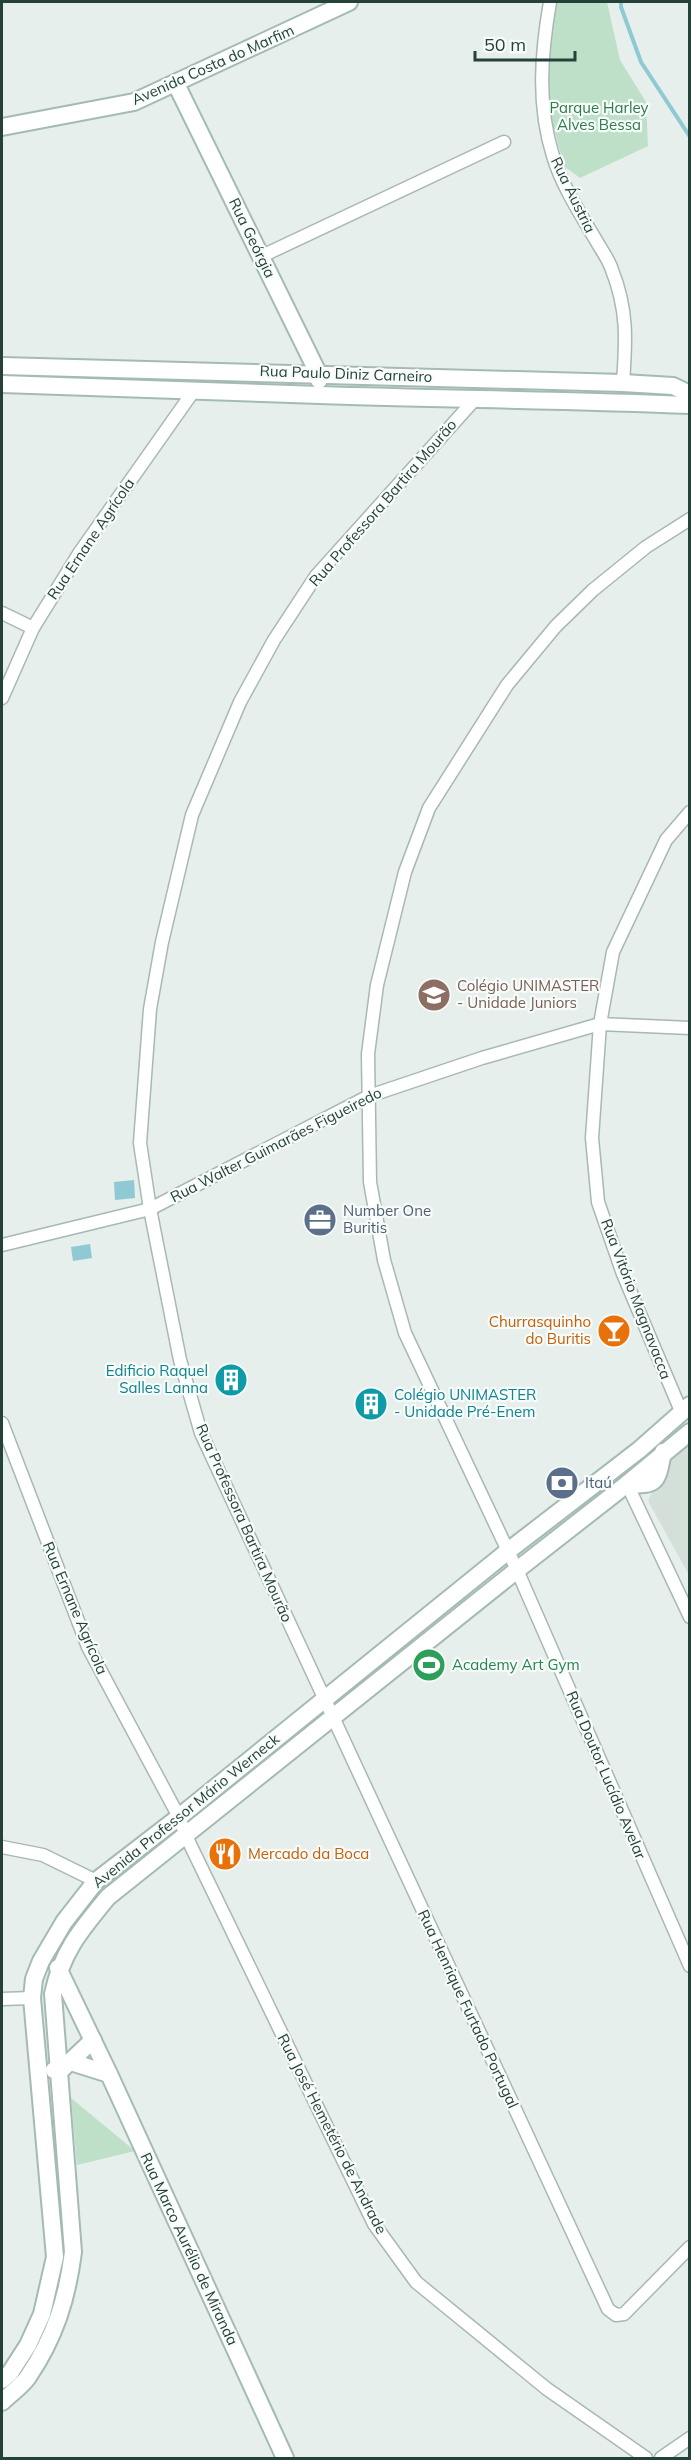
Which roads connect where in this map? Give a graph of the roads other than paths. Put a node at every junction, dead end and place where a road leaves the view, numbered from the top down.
1 (349, 2) edge
2 (550, 2) edge
3 (176, 84) junction
4 (2, 127) edge
5 (504, 142) dead end
6 (262, 256) junction
7 (2, 366) edge
8 (318, 373) junction
9 (623, 383) junction
10 (2, 384) edge
11 (195, 389) junction
12 (690, 394) edge
13 (321, 395) junction
14 (477, 397) junction
15 (690, 405) edge
16 (690, 519) edge
17 (2, 613) edge
18 (33, 628) junction
19 (2, 698) edge
20 (690, 812) edge
21 (600, 1024) junction
22 (690, 1028) edge
23 (369, 1096) junction
24 (150, 1209) junction
25 (2, 1245) edge
26 (685, 1408) edge
27 (2, 1423) edge
28 (690, 1431) edge
29 (639, 1450) junction
30 (627, 1484) junction
31 (508, 1551) junction
32 (516, 1570) junction
33 (690, 1617) edge
34 (324, 1700) junction
35 (333, 1718) junction
36 (179, 1817) junction
37 (186, 1836) junction
38 (2, 1846) edge
39 (96, 1881) junction
40 (690, 1966) edge
41 (58, 1968) junction
42 (32, 1998) junction
43 (2, 2000) edge
44 (93, 2040) junction
45 (36, 2050) junction
46 (65, 2067) junction
47 (109, 2074) junction
48 (690, 2247) edge
49 (2, 2380) edge
50 (2, 2402) edge
51 (690, 2438) edge
52 (285, 2458) edge
53 (646, 2458) edge
54 (661, 2458) edge

1 - 3 street, Avenida Costa do Marfim
2 - 9 street, Rua Áustria
3 - 4 street, Avenida Costa do Marfim
3 - 6 street, Rua Geórgia
5 - 6 street
6 - 8 street, Rua Geórgia
7 - 8 street, Rua Paulo Diniz Carneiro
8 - 9 street, Rua Paulo Diniz Carneiro
8 - 13 street, Rua Geórgia
9 - 12 street, Rua Paulo Diniz Carneiro
10 - 11 street, Rua Paulo Diniz Carneiro
11 - 13 street, Rua Paulo Diniz Carneiro
11 - 18 street, Rua Ernane Agrícola
13 - 14 street, Rua Paulo Diniz Carneiro
14 - 15 street, Rua Paulo Diniz Carneiro
14 - 24 street, Rua Professora Bartira Mourão
16 - 23 street, Rua Doutor Lucídio Avelar
17 - 18 street
18 - 19 street, Rua Ernane Agrícola
20 - 21 street, Rua Vitório Magnavacca
21 - 22 street, Rua Walter Guimarães Figueiredo
21 - 23 street, Rua Walter Guimarães Figueiredo
21 - 26 street, Rua Vitório Magnavacca
23 - 24 street, Rua Walter Guimarães Figueiredo
23 - 31 street, Rua Doutor Lucídio Avelar
24 - 25 street, Rua Walter Guimarães Figueiredo
24 - 34 street, Rua Professora Bartira Mourão
26 - 29 street, Avenida Professor Mário Werneck
27 - 36 street, Rua Ernane Agrícola
28 - 30 street
29 - 30 street
29 - 31 street, Avenida Professor Mário Werneck
30 - 32 street, Avenida Professor Mário Werneck
30 - 33 street
31 - 32 street, Rua Doutor Lucídio Avelar
31 - 34 street, Avenida Professor Mário Werneck
32 - 35 street, Avenida Professor Mário Werneck
32 - 40 street, Rua Doutor Lucídio Avelar
34 - 35 street, Rua Henrique Furtado Portugal
34 - 36 street, Avenida Professor Mário Werneck
35 - 37 street, Avenida Professor Mário Werneck
35 - 48 street, Rua Henrique Furtado Portugal
36 - 37 street, Rua José Hemetério de Andrade
36 - 39 street, Avenida Professor Mário Werneck
37 - 41 street, Avenida Professor Mário Werneck
37 - 53 street, Rua José Hemetério de Andrade
38 - 39 street
39 - 42 street, Avenida Professor Mário Werneck
41 - 44 street, Rua Marco Aurélio de Miranda
41 - 46 street, Avenida Professor Mário Werneck
42 - 43 street
42 - 45 street, Avenida Professor Mário Werneck
44 - 46 street
44 - 47 street, Rua Marco Aurélio de Miranda
45 - 46 street
45 - 49 street, Avenida Professor Mário Werneck
46 - 47 street
46 - 50 street, Avenida Professor Mário Werneck
47 - 52 street, Rua Marco Aurélio de Miranda
51 - 54 street

